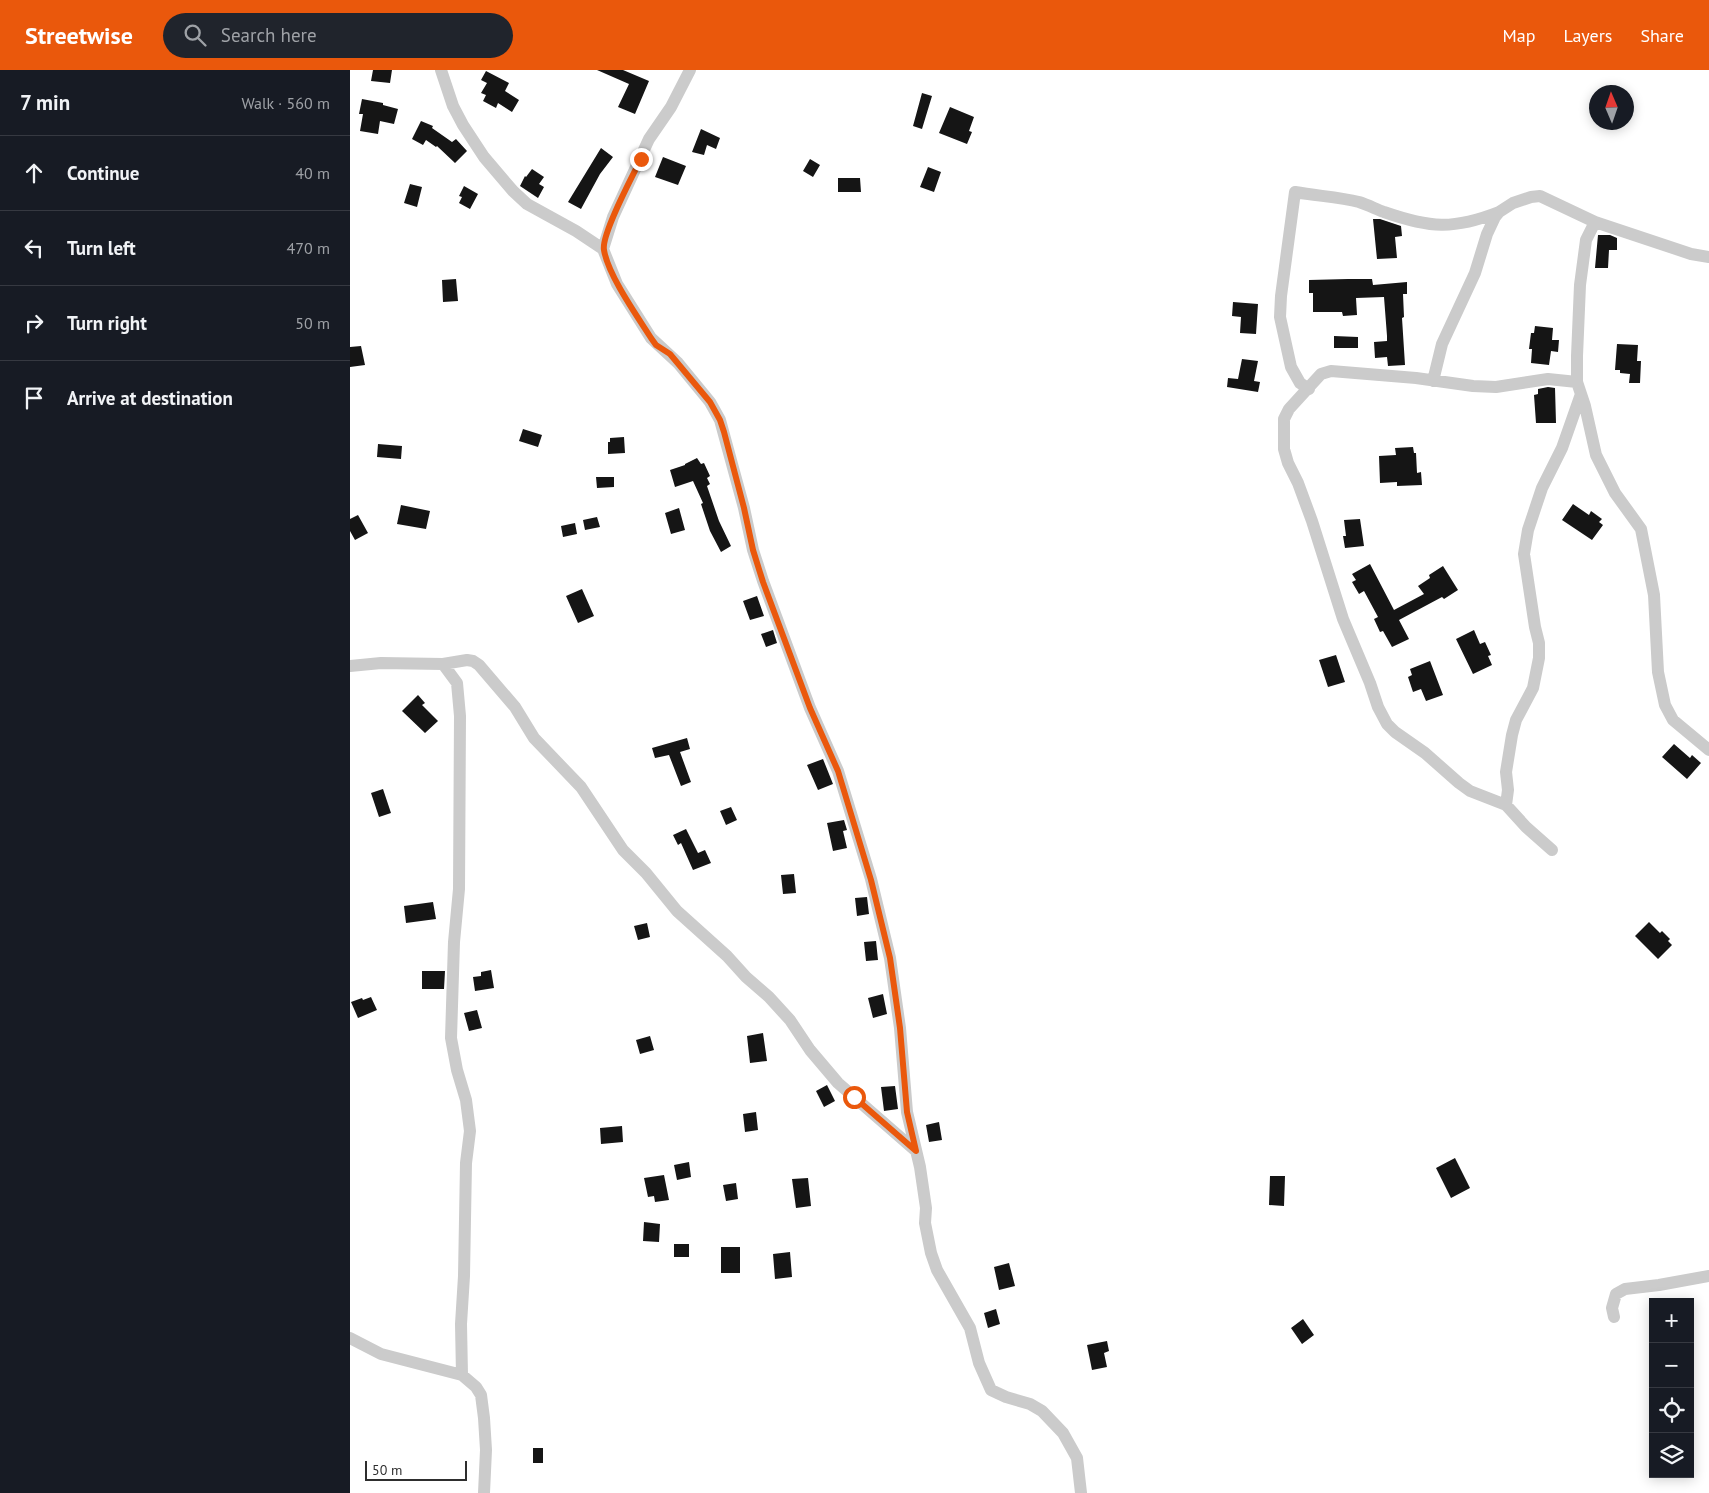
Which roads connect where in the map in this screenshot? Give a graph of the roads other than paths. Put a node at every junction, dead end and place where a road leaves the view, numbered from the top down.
1 (441, 70) edge
2 (690, 70) edge
3 (1499, 212) junction
4 (1595, 222) junction
5 (603, 249) junction
6 (1709, 257) edge
7 (1433, 381) junction
8 (1579, 388) junction
9 (1308, 390) junction
10 (443, 664) junction
11 (350, 666) edge
12 (1709, 750) edge
13 (1506, 805) junction
14 (1552, 850) dead end
15 (916, 1151) junction
16 (1709, 1276) edge
17 (1614, 1317) dead end
18 (350, 1338) edge
19 (462, 1375) junction
20 (484, 1493) edge
21 (1081, 1493) edge

1 - 5 street
2 - 5 street
3 - 4 street
3 - 7 street
3 - 9 street
4 - 6 street
4 - 8 street
5 - 15 street
7 - 8 street
7 - 9 street
8 - 12 street
8 - 13 street
9 - 13 street
10 - 11 street
10 - 15 street
10 - 19 street
13 - 14 street
15 - 21 street
16 - 17 street
18 - 19 street
19 - 20 street

